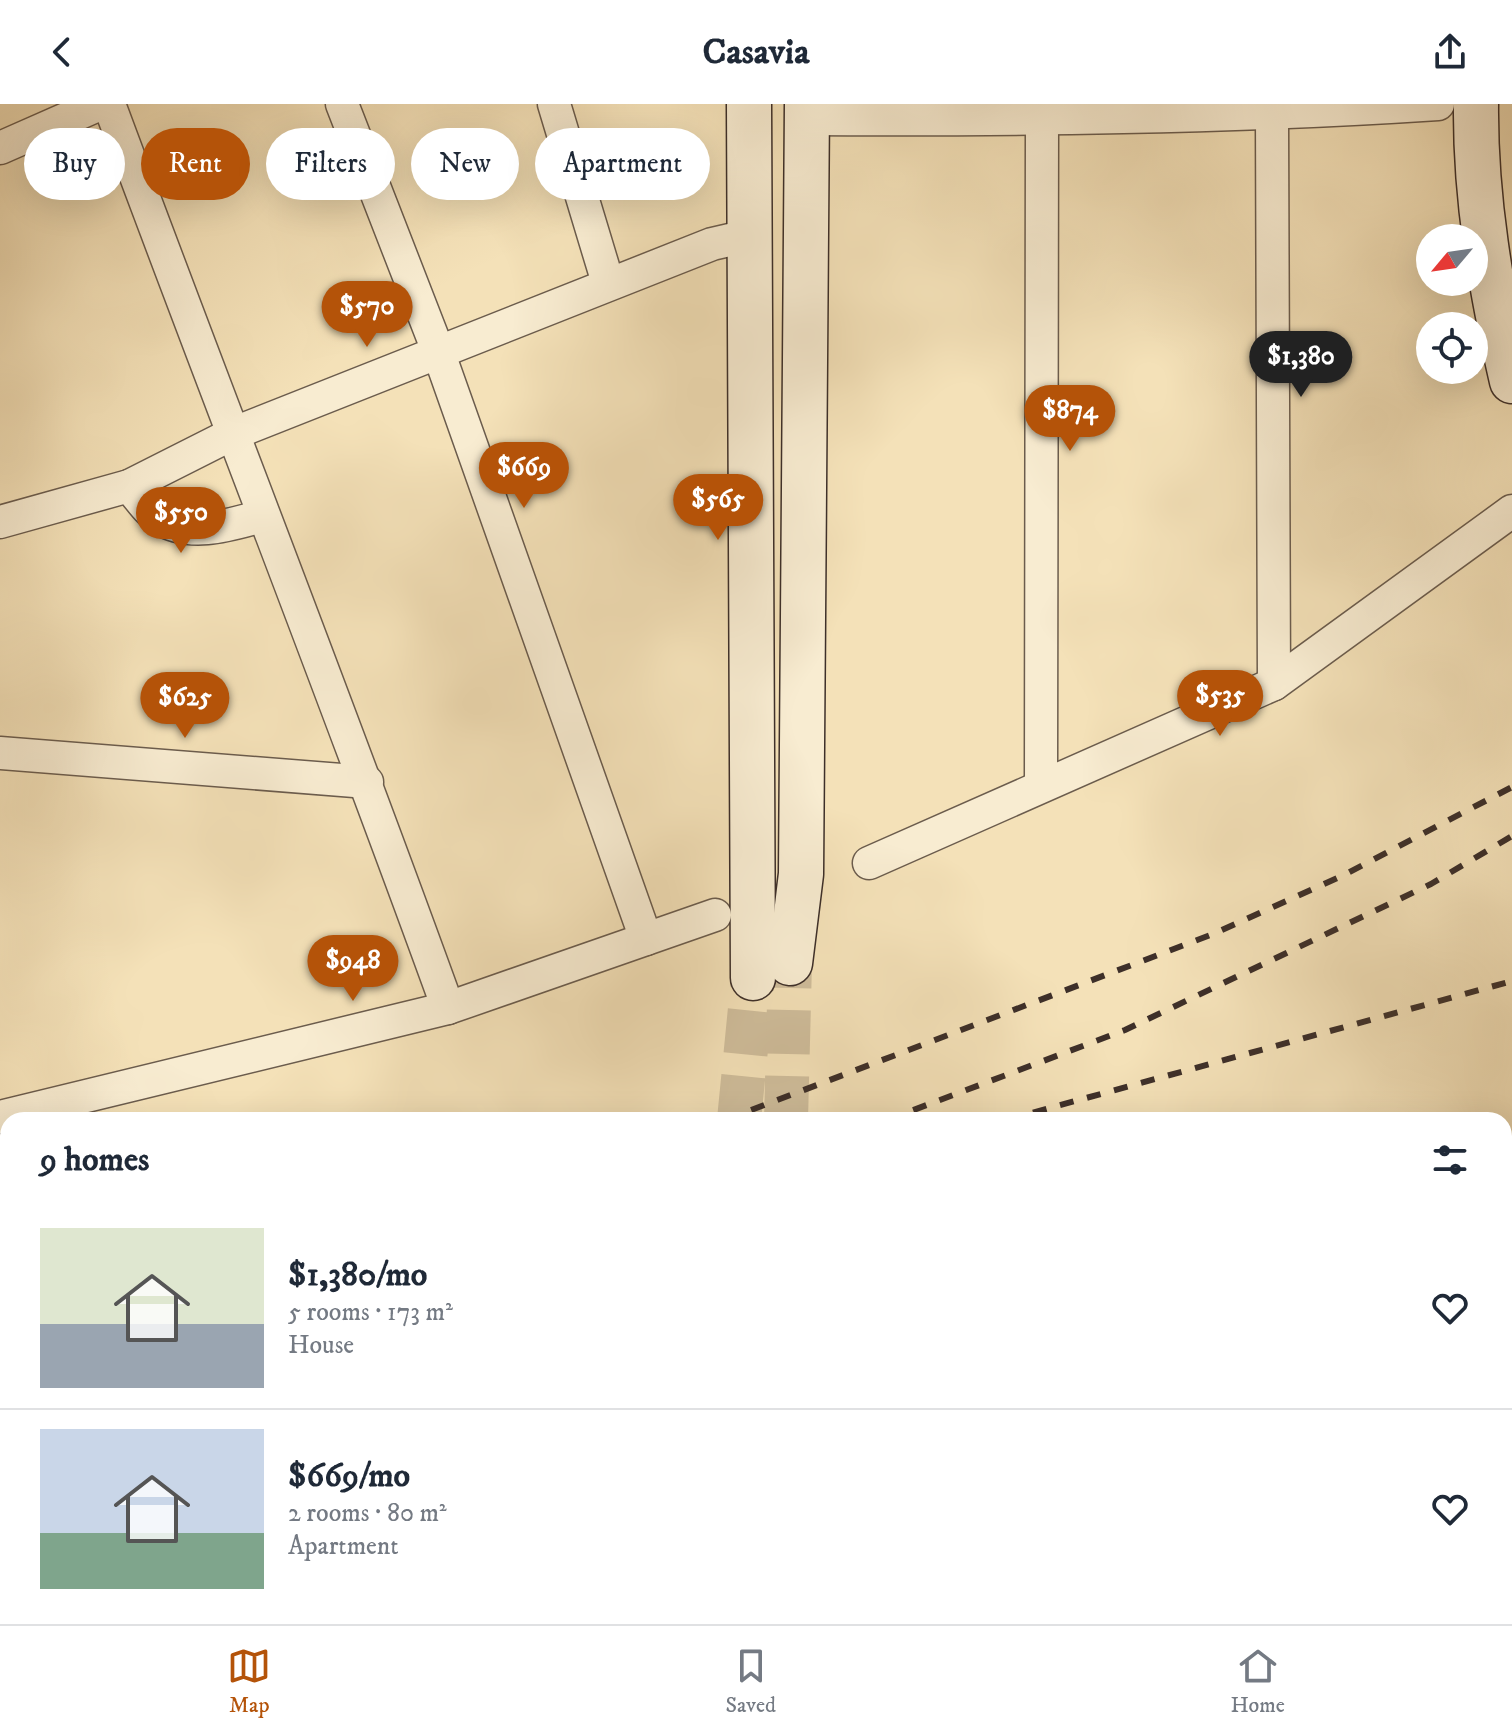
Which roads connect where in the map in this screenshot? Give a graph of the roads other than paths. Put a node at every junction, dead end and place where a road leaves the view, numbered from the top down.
1 (100, 104) edge
2 (109, 104) edge
3 (342, 104) edge
4 (554, 104) edge
5 (749, 104) edge
6 (1438, 104) edge
7 (1476, 104) edge
8 (807, 111) edge
9 (1272, 115) junction
10 (1042, 120) junction
11 (0, 148) edge
12 (751, 235) junction
13 (608, 283) junction
14 (1504, 302) edge
15 (438, 351) junction
16 (1512, 381) edge
17 (232, 434) junction
18 (129, 486) junction
19 (1512, 511) edge
20 (262, 516) junction
21 (0, 522) edge
22 (1274, 684) junction
23 (0, 753) edge
24 (367, 782) junction
25 (1041, 785) junction
26 (869, 863) dead end
27 (715, 915) dead end
28 (646, 939) junction
29 (448, 1008) junction
30 (21, 1112) edge

1 - 11 street
2 - 17 street
3 - 15 street
4 - 13 street
5 - 12 street
6 - 9 street
7 - 14 street
8 - 10 street
8 - 12 street
9 - 10 street
9 - 22 street
10 - 25 street
12 - 13 street
13 - 15 street
14 - 16 street
15 - 17 street
15 - 28 street
17 - 18 street
17 - 20 street
18 - 20 street
18 - 21 street
19 - 22 street
20 - 24 street
22 - 25 street
23 - 24 street
24 - 29 street
25 - 26 street
27 - 28 street
28 - 29 street
29 - 30 street

